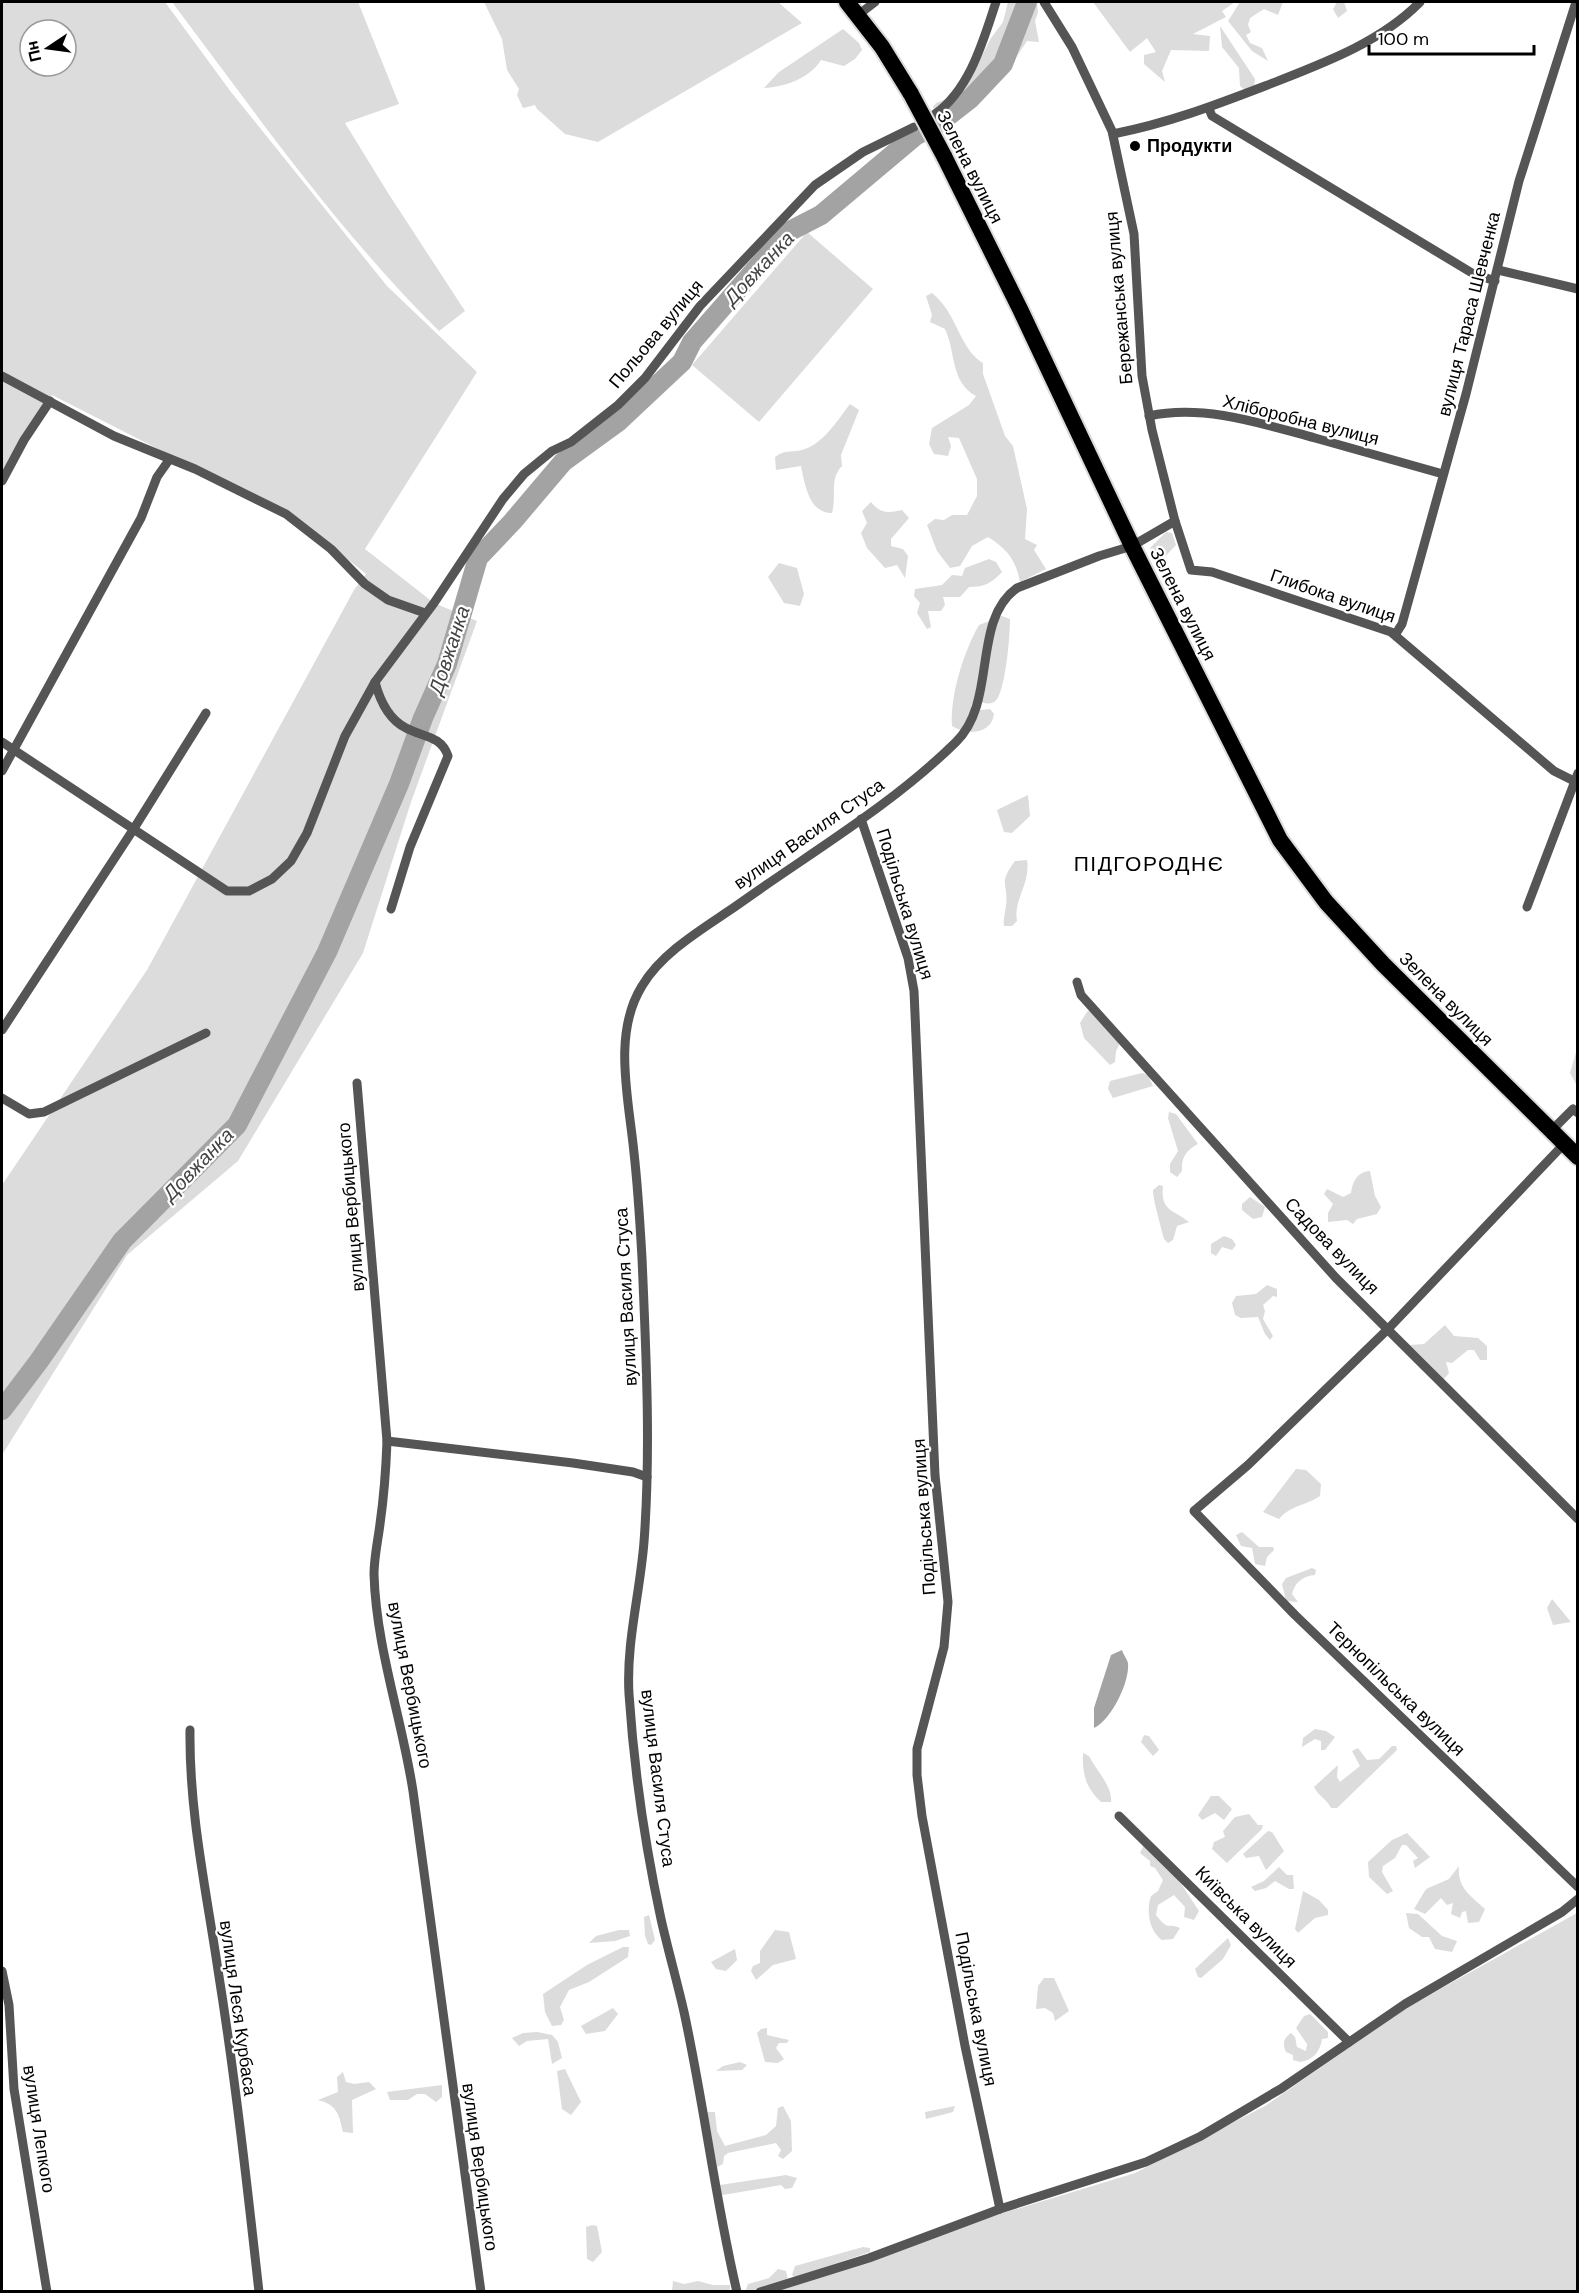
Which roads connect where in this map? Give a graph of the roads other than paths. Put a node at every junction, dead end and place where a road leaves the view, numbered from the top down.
1 (847, 2) edge
2 (875, 2) edge
3 (996, 2) edge
4 (1044, 2) edge
5 (1420, 2) edge
6 (1576, 2) edge
7 (858, 15) junction
8 (1209, 109) junction
9 (935, 114) dead end
10 (914, 127) dead end
11 (1113, 134) junction
12 (1498, 270) junction
13 (1495, 281) junction
14 (1578, 289) edge
15 (2, 376) edge
16 (50, 400) junction
17 (1149, 416) junction
18 (169, 460) junction
19 (1443, 474) junction
20 (2, 481) edge
21 (1175, 521) junction
22 (1132, 546) junction
23 (425, 613) junction
24 (1395, 635) junction
25 (375, 682) junction
26 (206, 713) dead end
27 (2, 742) edge
28 (15, 750) junction
29 (2, 771) edge
30 (1576, 777) edge
31 (861, 819) junction
32 (133, 830) junction
33 (1527, 907) dead end
34 (391, 909) dead end
35 (1077, 982) dead end
36 (2, 1030) edge
37 (206, 1033) dead end
38 (357, 1083) dead end
39 (2, 1098) edge
40 (1578, 1113) edge
41 (1551, 1131) junction
42 (1564, 1144) junction
43 (1578, 1157) edge
44 (1389, 1328) junction
45 (387, 1441) junction
46 (647, 1477) junction
47 (1578, 1519) edge
48 (190, 1730) dead end
49 (1119, 1815) dead end
50 (1578, 1887) edge
51 (1578, 1899) edge
52 (2, 1971) edge
53 (1349, 2042) junction
54 (1000, 2209) junction
55 (47, 2292) edge
56 (259, 2292) edge
57 (481, 2292) edge
58 (737, 2292) edge
59 (760, 2292) edge

1 - 7 highway, Зелена вулиця
2 - 7 street
3 - 9 street
4 - 11 street, Бережанська вулиця
5 - 8 street
6 - 12 street, вулиця Тараса Шевченка
7 - 22 highway, Зелена вулиця, bridge
8 - 11 street
8 - 13 street
10 - 23 street, Польова вулиця
11 - 17 street, Бережанська вулиця
12 - 13 street, вулиця Тараса Шевченка
12 - 14 street
13 - 19 street, вулиця Тараса Шевченка
15 - 16 street
16 - 18 street
16 - 20 street
17 - 19 street, Хліборобна вулиця
17 - 21 street, Бережанська вулиця
18 - 23 street
18 - 28 street
19 - 24 street, вулиця Тараса Шевченка
21 - 22 street
21 - 24 street, Глибока вулиця
22 - 31 street, вулиця Василя Стуса
22 - 41 highway, Зелена вулиця
23 - 25 street, Польова вулиця
24 - 30 street, Глибока вулиця
25 - 32 street, Польова вулиця
25 - 34 street
26 - 32 street
27 - 28 street, Польова вулиця
28 - 29 street
28 - 32 street, Польова вулиця
30 - 33 street
31 - 46 street, вулиця Василя Стуса
31 - 54 street, Подільська вулиця
32 - 36 street
35 - 44 street, Садова вулиця
37 - 39 street
38 - 45 street, вулиця Вербицького
40 - 41 street
41 - 42 highway, Зелена вулиця
42 - 43 highway, Зелена вулиця
42 - 44 street
44 - 47 street, Садова вулиця
44 - 50 street, Тернопільська вулиця
45 - 46 street
45 - 57 street, вулиця Вербицького
46 - 58 street, вулиця Василя Стуса
48 - 56 street, вулиця Леся Курбаса
49 - 53 street, Київська вулиця
51 - 53 street
52 - 55 street, вулиця Лепкого
53 - 54 street
54 - 59 street

